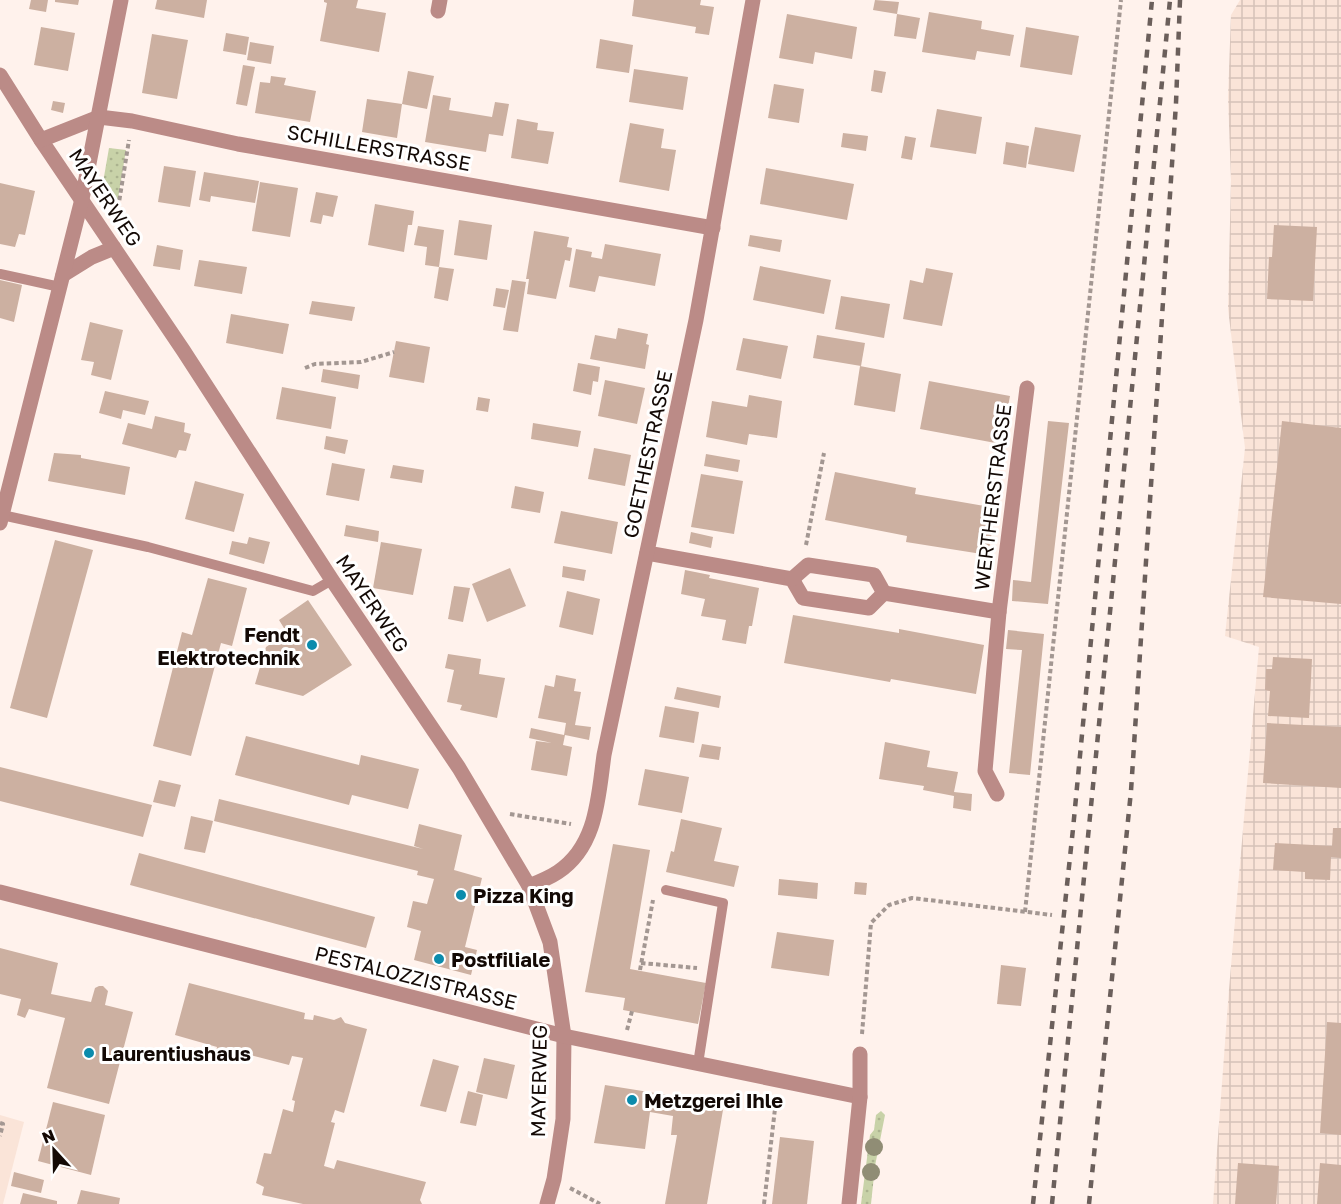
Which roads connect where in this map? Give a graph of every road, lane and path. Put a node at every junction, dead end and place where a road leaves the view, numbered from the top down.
1 (121, 0) edge
2 (753, 0) edge
3 (1121, 0) edge
4 (0, 75) edge
5 (99, 117) junction
6 (132, 121) junction
7 (41, 140) junction
8 (82, 199) junction
9 (713, 228) junction
10 (113, 246) junction
11 (0, 274) edge
12 (62, 281) junction
13 (394, 352) dead end
14 (305, 368) dead end
15 (1027, 388) dead end
16 (824, 453) dead end
17 (1, 519) edge
18 (647, 553) junction
19 (792, 579) junction
20 (332, 580) junction
21 (884, 593) junction
22 (999, 612) junction
23 (997, 794) dead end
24 (485, 809) junction
25 (592, 828) junction
26 (529, 886) junction
27 (666, 890) joint
28 (0, 892) edge
29 (1025, 912) junction
30 (1052, 915) dead end
31 (641, 963) junction
32 (712, 969) junction
33 (640, 970) dead end
34 (564, 1036) junction
35 (860, 1054) joint
36 (698, 1064) junction
37 (779, 1080) junction
38 (860, 1097) junction
39 (0, 1123) edge
40 (0, 1136) edge
41 (554, 1179) junction
42 (547, 1204) edge
43 (600, 1204) edge
44 (764, 1204) edge
45 (849, 1204) edge

1 - 5 street
2 - 9 street, GOETHESTRASSE
3 - 29 path
4 - 7 street, MAYERWEG
5 - 6 street, SCHILLERSTRASSE
5 - 7 street, SCHILLERSTRASSE
5 - 8 street
6 - 9 street, SCHILLERSTRASSE
6 - 10 path
7 - 8 street, MAYERWEG
8 - 10 street, MAYERWEG
8 - 12 street
9 - 18 street, GOETHESTRASSE
10 - 12 street
10 - 20 street, MAYERWEG
11 - 12 lane
12 - 17 street
13 - 14 path
15 - 22 street, WERTHERSTRASSE
16 - 19 path
17 - 20 lane
18 - 19 street
18 - 25 street, GOETHESTRASSE
19 - 21 street
19 - 21 street
20 - 24 street, MAYERWEG
21 - 22 street, WERTHERSTRASSE
22 - 23 street, WERTHERSTRASSE
24 - 25 path
24 - 26 street, MAYERWEG
25 - 26 street, GOETHESTRASSE
26 - 34 street, MAYERWEG
27 - 31 path
27 - 32 lane
28 - 34 street, PESTALOZZISTRASSE
29 - 30 path
29 - 35 path
31 - 32 path
31 - 33 path
32 - 36 lane
34 - 36 street, PESTALOZZISTRASSE
34 - 41 street, MAYERWEG
35 - 38 street
36 - 37 street, PESTALOZZISTRASSE
37 - 38 street, PESTALOZZISTRASSE
37 - 44 path
38 - 45 street
39 - 40 path
41 - 42 street, MAYERWEG
41 - 43 path

